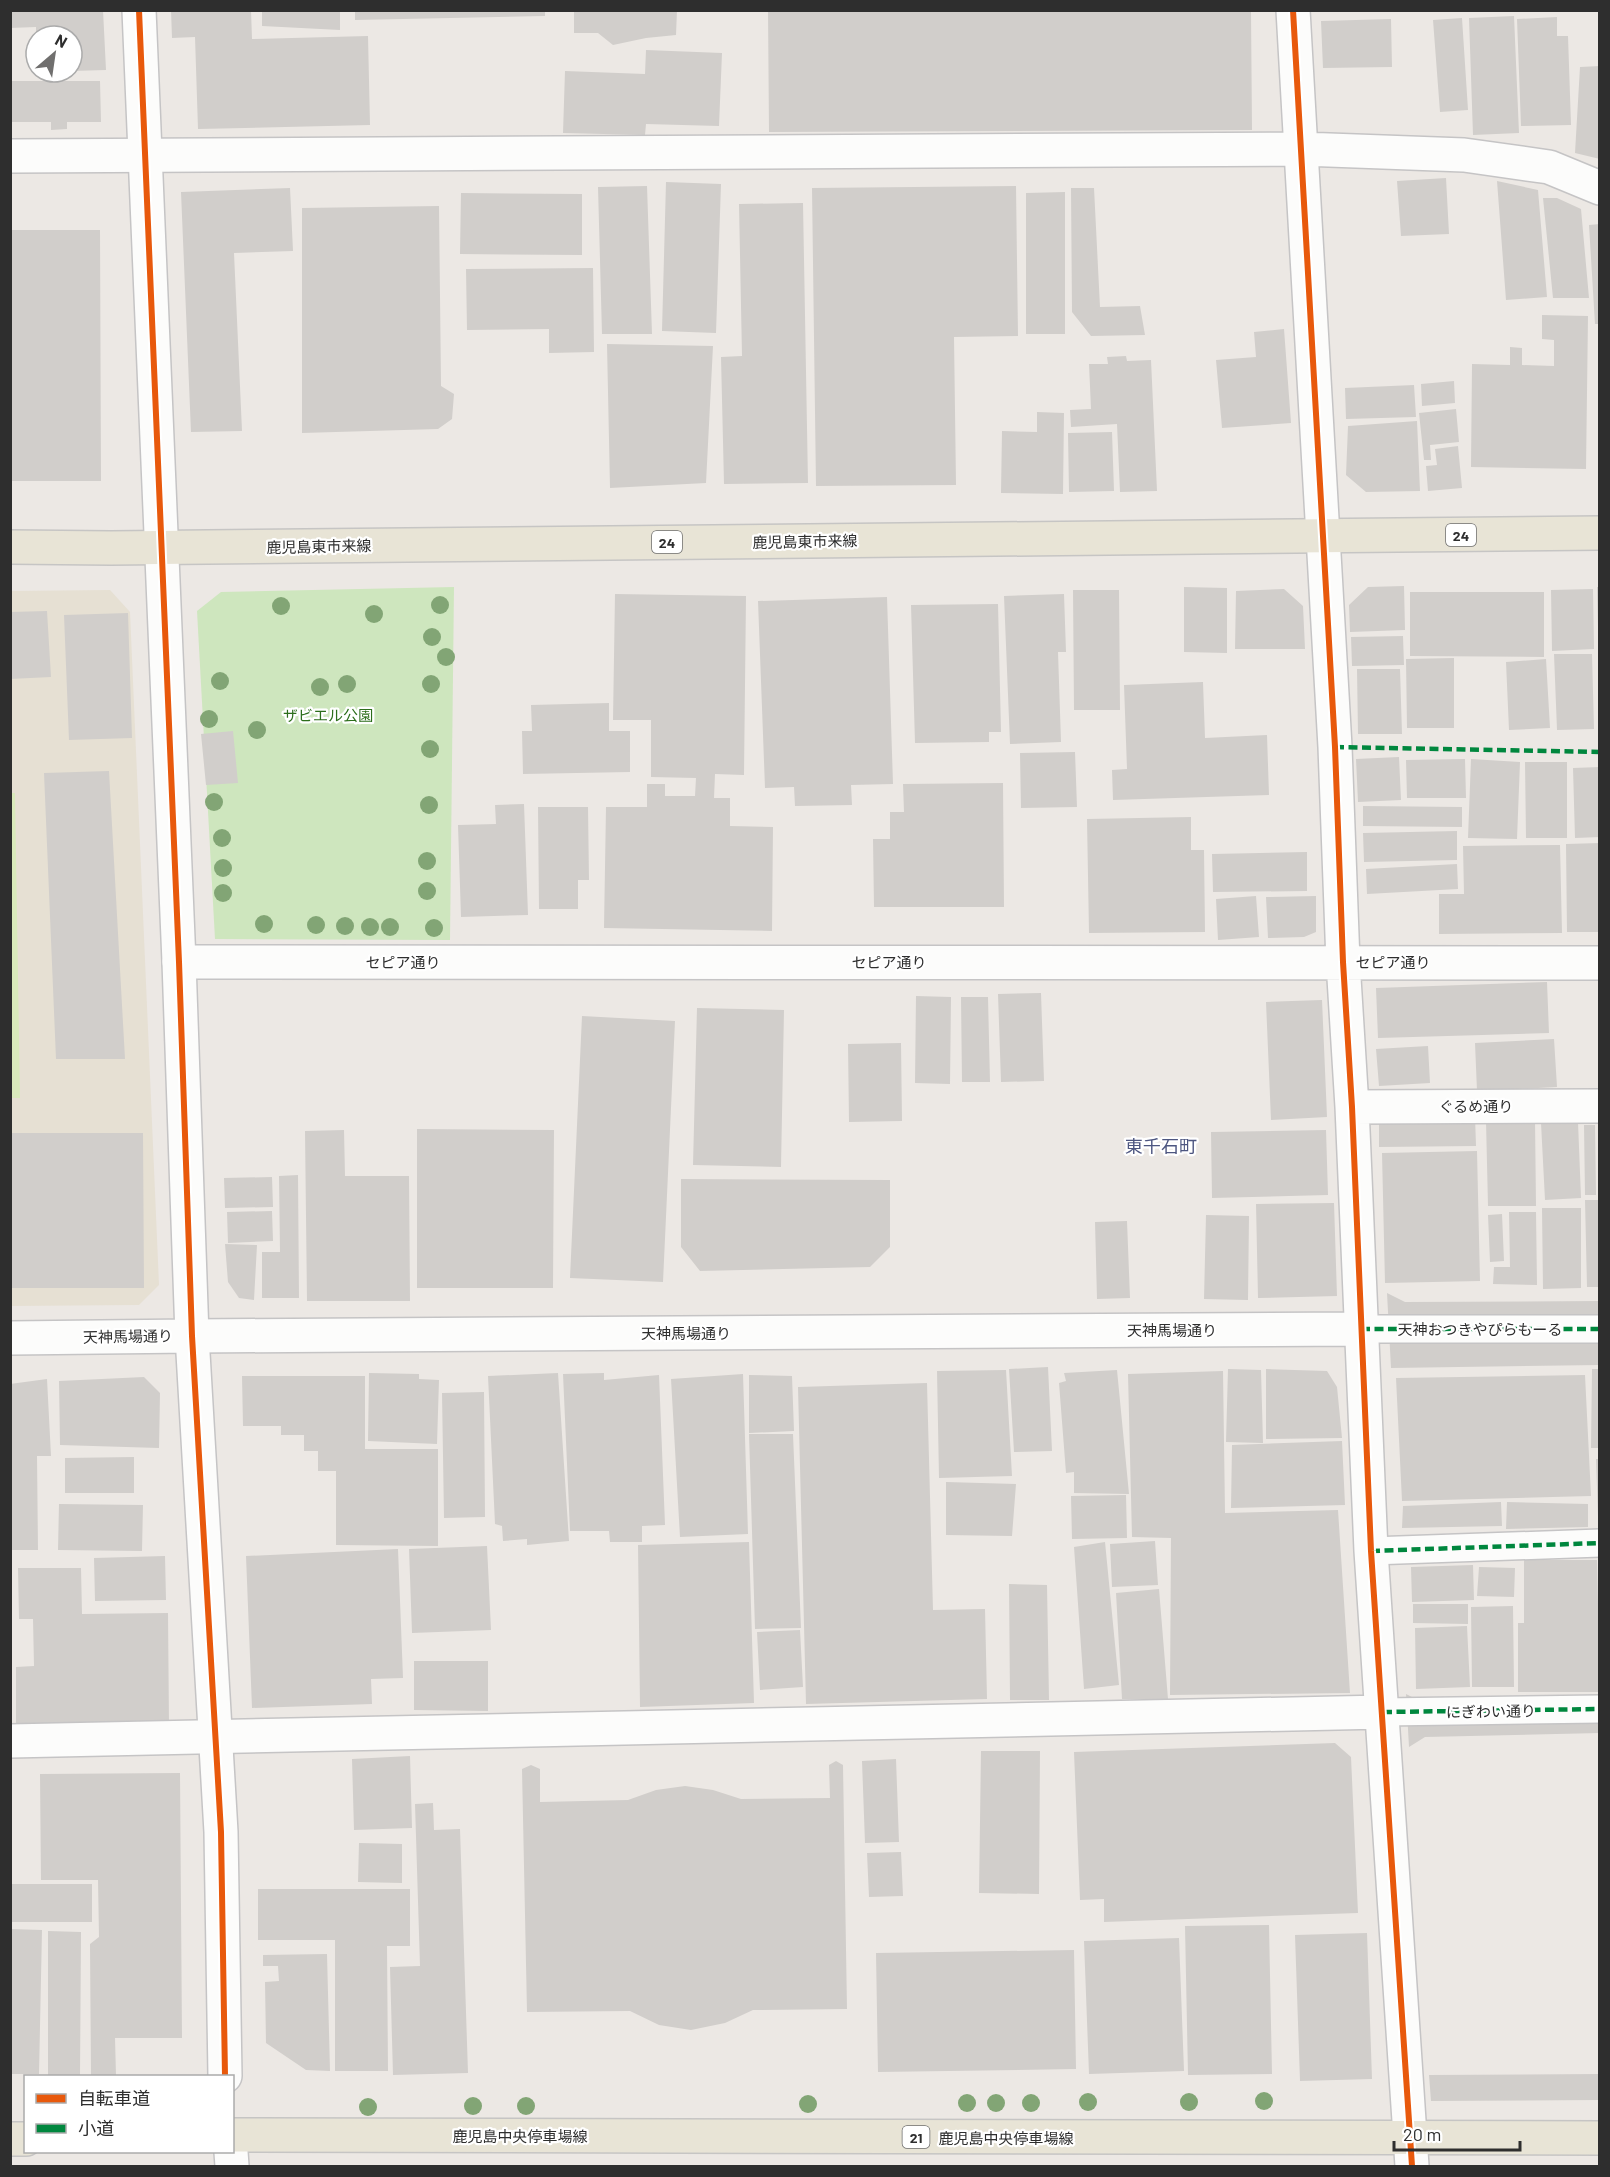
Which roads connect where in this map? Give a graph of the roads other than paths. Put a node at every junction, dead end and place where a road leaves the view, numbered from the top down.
1 (139, 10) edge
2 (1293, 10) edge
3 (1302, 149) junction
4 (146, 154) junction
5 (10, 156) edge
6 (1599, 188) edge
7 (1599, 533) edge
8 (1323, 536) junction
9 (10, 547) edge
10 (162, 547) junction
11 (179, 962) junction
12 (1343, 962) junction
13 (1599, 963) edge
14 (1599, 1106) edge
15 (1352, 1107) junction
16 (1361, 1329) junction
17 (1599, 1329) edge
18 (192, 1336) junction
19 (10, 1338) edge
20 (1599, 1543) edge
21 (1371, 1551) junction
22 (1599, 1709) edge
23 (1383, 1713) junction
24 (215, 1737) junction
25 (10, 1741) edge
26 (225, 2075) edge
27 (234, 2135) edge
28 (1599, 2138) edge
29 (1410, 2153) edge

1 - 4 street
2 - 3 street
3 - 4 street
3 - 6 street
3 - 8 street
4 - 5 street
4 - 10 street
7 - 8 main road, 鹿児島東市来線 / 24
8 - 10 main road, 鹿児島東市来線 / 24
8 - 12 street
9 - 10 main road, 鹿児島東市来線 / 24
10 - 11 street
11 - 12 street, セピア通り
11 - 18 street
12 - 13 street, セピア通り
12 - 15 street
14 - 15 street, ぐるめ通り
15 - 16 street
16 - 17 street, 天神おつきやぴらもーる
16 - 18 street, 天神馬場通り
16 - 21 street
18 - 19 street, 天神馬場通り
18 - 24 street
20 - 21 street
21 - 23 street
22 - 23 street, にぎわい通り
23 - 24 street
23 - 29 street
24 - 25 street
24 - 26 street
27 - 29 main road, 鹿児島中央停車場線 / 21
28 - 29 main road, 鹿児島中央停車場線 / 21

